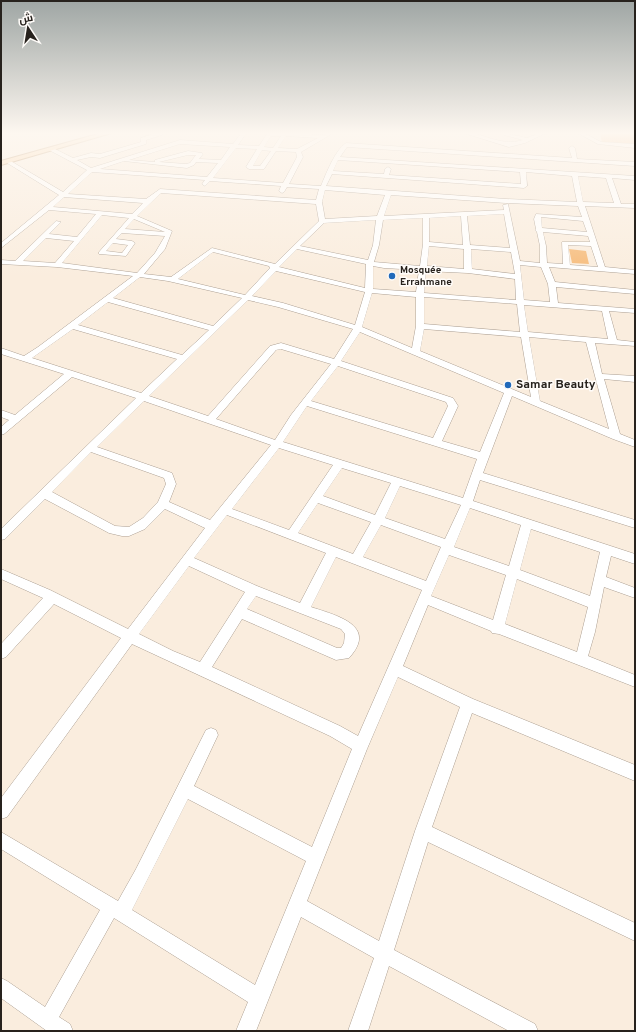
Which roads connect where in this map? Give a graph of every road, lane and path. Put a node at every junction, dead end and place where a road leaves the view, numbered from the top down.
1 (37, 180) edge
2 (79, 180) edge
3 (207, 180) edge
4 (213, 180) edge
5 (288, 180) edge
6 (326, 180) edge
7 (402, 180) edge
8 (451, 180) edge
9 (496, 180) edge
10 (524, 180) edge
11 (576, 180) edge
12 (610, 180) edge
13 (285, 185) junction
14 (524, 186) junction
15 (323, 188) junction
16 (431, 188) junction
17 (251, 189) junction
18 (389, 193) junction
19 (198, 194) junction
20 (63, 195) junction
21 (280, 199) junction
22 (147, 201) junction
23 (506, 201) junction
24 (527, 201) junction
25 (319, 202) junction
26 (581, 203) junction
27 (618, 205) junction
28 (635, 206) edge
29 (48, 208) junction
30 (506, 212) junction
31 (100, 214) junction
32 (464, 214) junction
33 (134, 216) junction
34 (426, 216) junction
35 (380, 218) junction
36 (586, 219) junction
37 (322, 221) junction
38 (58, 222) dead end
39 (538, 230) junction
40 (121, 231) junction
41 (168, 234) junction
42 (590, 234) junction
43 (44, 236) junction
44 (79, 239) junction
45 (112, 241) dead end
46 (426, 244) junction
47 (594, 244) junction
48 (1, 246) edge
49 (295, 247) junction
50 (467, 248) junction
51 (514, 250) junction
52 (1, 262) edge
53 (17, 263) junction
54 (516, 263) junction
55 (370, 264) junction
56 (57, 265) junction
57 (544, 265) junction
58 (567, 267) junction
59 (274, 268) junction
60 (423, 268) junction
61 (602, 269) junction
62 (468, 271) junction
63 (635, 272) edge
64 (139, 275) junction
65 (519, 277) junction
66 (172, 280) junction
67 (552, 284) junction
68 (369, 291) junction
69 (635, 292) edge
70 (420, 294) junction
71 (246, 298) junction
72 (107, 299) junction
73 (520, 301) junction
74 (554, 306) junction
75 (604, 309) junction
76 (635, 311) edge
77 (72, 326) junction
78 (420, 326) junction
79 (358, 328) junction
80 (215, 329) junction
81 (525, 334) junction
82 (590, 340) junction
83 (613, 342) junction
84 (635, 344) edge
85 (1, 351) edge
86 (416, 351) junction
87 (26, 358) junction
88 (182, 358) junction
89 (336, 363) junction
90 (70, 374) junction
91 (599, 376) junction
92 (635, 379) edge
93 (509, 391) junction
94 (143, 397) junction
95 (536, 402) junction
96 (306, 403) junction
97 (1, 413) edge
98 (16, 419) junction
99 (210, 420) junction
100 (1, 432) edge
101 (616, 437) junction
102 (436, 443) junction
103 (277, 444) junction
104 (635, 444) edge
105 (90, 448) junction
106 (483, 457) junction
107 (339, 464) junction
108 (478, 475) junction
109 (397, 481) junction
110 (44, 493) junction
111 (316, 498) junction
112 (163, 504) junction
113 (467, 504) junction
114 (224, 510) junction
115 (378, 520) junction
116 (527, 524) junction
117 (635, 524) edge
118 (212, 526) junction
119 (291, 535) junction
120 (1, 536) edge
121 (448, 547) junction
122 (606, 550) junction
123 (333, 552) junction
124 (635, 559) edge
125 (187, 560) junction
126 (356, 560) junction
127 (514, 573) junction
128 (1, 574) edge
129 (600, 580) junction
130 (253, 590) junction
131 (427, 593) junction
132 (635, 593) edge
133 (52, 597) junction
134 (595, 604) junction
135 (303, 610) junction
136 (240, 612) junction
137 (497, 628) junction
138 (130, 637) junction
139 (1, 653) edge
140 (581, 659) junction
141 (395, 669) junction
142 (204, 670) junction
143 (635, 681) edge
144 (468, 704) junction
145 (212, 735) dead end
146 (361, 746) junction
147 (635, 773) edge
148 (184, 789) junction
149 (1, 812) edge
150 (423, 830) junction
151 (1, 840) edge
152 (317, 858) junction
153 (298, 905) junction
154 (116, 910) junction
155 (635, 932) edge
156 (384, 954) junction
157 (3, 992) edge
158 (258, 998) junction
159 (48, 1019) junction
160 (63, 1031) edge
161 (246, 1031) edge
162 (358, 1031) edge
163 (528, 1031) edge

1 - 20 street
2 - 20 street
3 - 19 street
4 - 17 street
5 - 13 street
6 - 15 street
7 - 16 street
8 - 16 street
9 - 14 street
10 - 14 street
11 - 26 street
12 - 27 street
13 - 15 street
13 - 17 street
13 - 21 street
14 - 24 street
15 - 18 street
15 - 25 street
16 - 18 street
16 - 23 street
17 - 19 street
17 - 21 street
18 - 35 street
19 - 22 street
20 - 22 street
20 - 29 street
21 - 25 street
22 - 33 street
23 - 24 street
23 - 30 street
24 - 26 street
25 - 37 street
26 - 27 street
26 - 36 street
27 - 28 street
29 - 31 street
29 - 48 street
30 - 32 street
30 - 51 street
31 - 33 street
31 - 44 street
32 - 34 street
32 - 50 street
33 - 40 street
33 - 41 street
34 - 35 street
34 - 46 street
35 - 37 street
35 - 55 street
36 - 39 street
36 - 42 street
37 - 49 street
38 - 43 street
39 - 42 street
39 - 57 street
40 - 41 street
40 - 45 street
41 - 64 street
42 - 47 street
43 - 44 street
43 - 53 street
44 - 56 street
46 - 50 street
46 - 60 street
47 - 58 street
47 - 61 street
49 - 55 street
49 - 59 street
50 - 51 street
50 - 62 street
51 - 54 street
52 - 53 street
53 - 56 street
54 - 57 street
54 - 65 street
55 - 60 street
55 - 68 street
56 - 64 street
57 - 58 street
57 - 67 street
58 - 61 street
59 - 66 street
59 - 68 street
59 - 71 street
60 - 62 street
60 - 70 street
61 - 63 street
62 - 65 street
64 - 66 street
64 - 72 street
65 - 73 street
66 - 71 street
67 - 69 street
67 - 74 street
68 - 70 street
68 - 79 street
70 - 73 street
70 - 78 street
71 - 79 street
71 - 80 street
72 - 77 street
72 - 80 street
73 - 74 street
73 - 81 street
74 - 75 street
75 - 76 street
75 - 83 street
77 - 87 street
77 - 88 street
78 - 81 street
78 - 86 street
79 - 86 street
79 - 89 street
80 - 88 street
81 - 82 street
81 - 95 street
82 - 83 street
82 - 91 street
83 - 84 street
85 - 87 street
86 - 93 street
87 - 90 street
88 - 94 street
89 - 96 street
89 - 99 street
89 - 102 street
90 - 94 street
90 - 98 street
91 - 92 street
91 - 101 street
93 - 95 street
93 - 106 street
94 - 99 street
94 - 105 street
95 - 101 street
96 - 102 street
96 - 103 street
97 - 98 street
98 - 100 street
99 - 103 street
101 - 104 street
102 - 106 street
103 - 107 street
103 - 114 street
105 - 110 street
105 - 112 street
106 - 108 street
107 - 109 street
107 - 111 street
108 - 113 street
108 - 117 street
109 - 113 street
109 - 115 street
110 - 112 street
110 - 120 street
111 - 115 street
111 - 119 street
112 - 118 street
113 - 116 street
113 - 121 street
114 - 118 street
114 - 119 street
115 - 121 street
115 - 126 street
116 - 122 street
116 - 127 street
118 - 125 street
119 - 123 street
121 - 127 street
121 - 131 street
122 - 124 street
122 - 129 street
123 - 126 street
123 - 135 street
125 - 130 street
125 - 138 street
126 - 131 street
127 - 134 street
127 - 137 street
128 - 133 street
129 - 132 street
129 - 134 street
130 - 135 street
130 - 136 street
131 - 137 street
131 - 141 street
133 - 138 street
133 - 139 street
134 - 140 street
135 - 136 street
136 - 142 street
137 - 140 street
138 - 142 street
138 - 149 street
140 - 143 street
141 - 144 street
141 - 146 street
142 - 146 street
144 - 147 street
144 - 150 street
145 - 148 street
146 - 152 street
148 - 152 street
148 - 154 street
150 - 155 street
150 - 156 street
151 - 154 street
152 - 153 street
153 - 156 street
153 - 158 street
154 - 158 street
154 - 159 street
156 - 162 street
156 - 163 street
157 - 159 street
158 - 161 street
159 - 160 street

